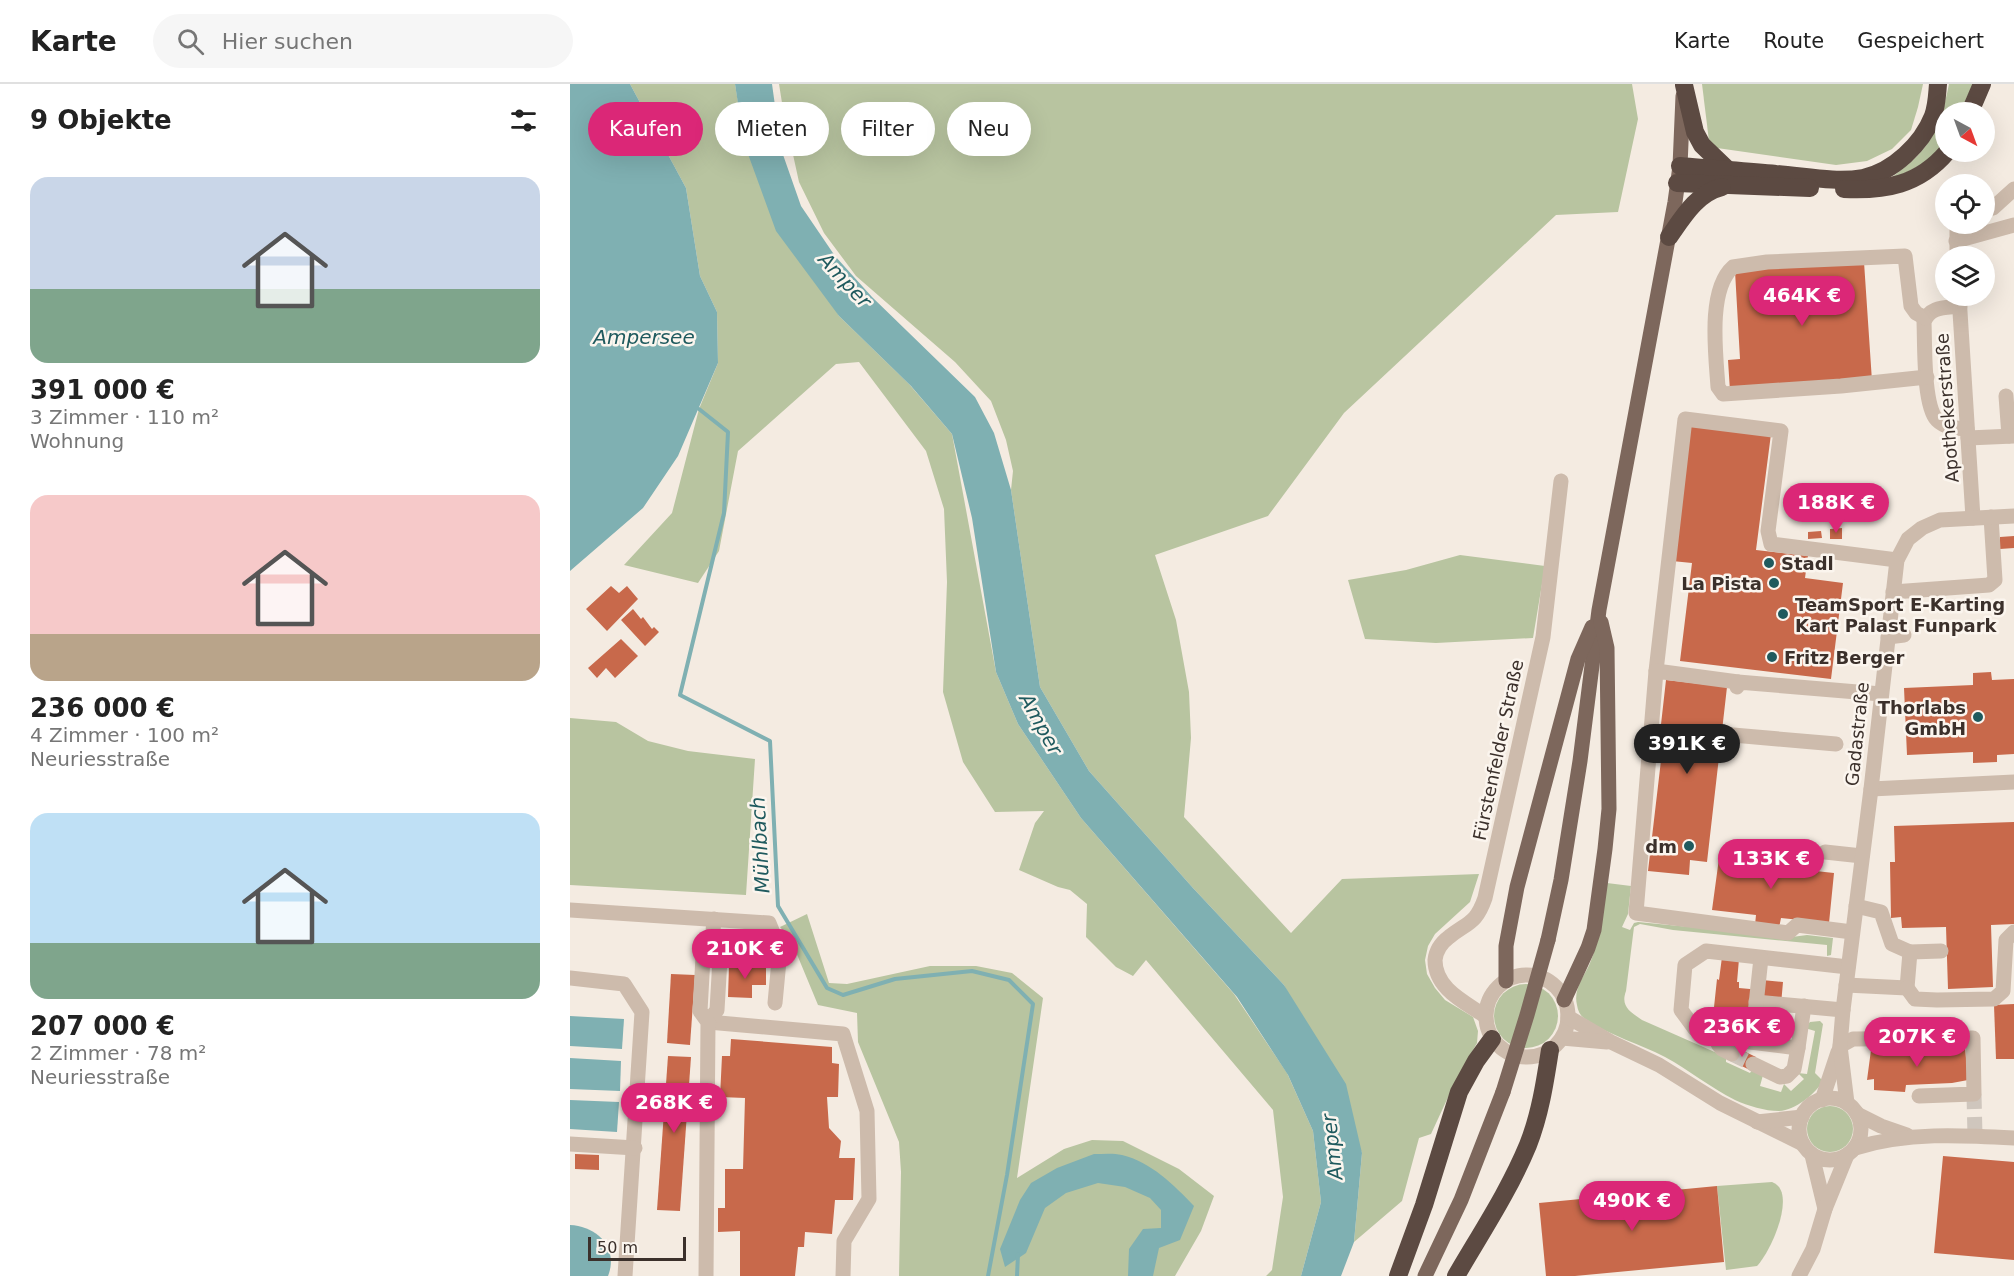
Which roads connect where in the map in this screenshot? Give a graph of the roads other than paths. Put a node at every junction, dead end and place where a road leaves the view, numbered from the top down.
1 (1684, 84) edge
2 (1938, 84) edge
3 (1982, 84) edge
4 (1974, 102) edge
5 (1935, 162) edge
6 (1678, 175) junction
7 (1730, 177) junction
8 (2014, 189) edge
9 (1995, 206) edge
10 (2014, 225) edge
11 (1669, 237) junction
12 (1963, 246) edge
13 (1943, 306) edge
14 (1959, 306) edge
15 (1925, 318) junction
16 (1927, 377) junction
17 (2006, 396) dead end
18 (1968, 434) junction
19 (2011, 436) edge
20 (1561, 481) dead end
21 (2014, 516) edge
22 (1991, 517) junction
23 (1973, 519) junction
24 (1897, 560) junction
25 (1893, 592) junction
26 (1599, 610) junction
27 (1904, 635) dead end
28 (1887, 637) junction
29 (1656, 671) junction
30 (1881, 694) junction
31 (1733, 735) dead end
32 (1836, 744) dead end
33 (2014, 782) edge
34 (1871, 789) junction
35 (1825, 852) dead end
36 (1862, 856) junction
37 (1856, 906) junction
38 (570, 910) edge
39 (714, 919) junction
40 (1852, 932) junction
41 (2014, 932) edge
42 (1941, 951) dead end
43 (1910, 952) junction
44 (1761, 958) junction
45 (1848, 967) junction
46 (570, 978) edge
47 (1506, 981) junction
48 (1846, 984) junction
49 (1907, 988) junction
50 (1458, 998) junction
51 (1490, 998) junction
52 (1564, 999) junction
53 (1756, 1002) junction
54 (775, 1004) dead end
55 (1804, 1006) junction
56 (1843, 1010) junction
57 (1485, 1016) junction
58 (1568, 1017) junction
59 (708, 1022) junction
60 (1718, 1038) junction
61 (1492, 1039) junction
62 (1611, 1042) junction
63 (1752, 1042) junction
64 (1556, 1044) junction
65 (1840, 1046) junction
66 (1798, 1048) junction
67 (1732, 1054) tunnel mouth
68 (1753, 1064) tunnel mouth
69 (1919, 1096) dead end
70 (1821, 1100) junction
71 (1852, 1109) junction
72 (1802, 1117) junction
73 (1756, 1122) junction
74 (1910, 1136) junction
75 (2014, 1138) edge
76 (570, 1144) edge
77 (635, 1148) junction
78 (1808, 1149) junction
79 (1851, 1151) junction
80 (1825, 1209) junction
81 (625, 1276) edge
82 (706, 1276) edge
83 (843, 1276) edge
84 (1398, 1276) edge
85 (1425, 1276) edge
86 (1456, 1276) edge
87 (1799, 1276) edge

1 - 6 main road
1 - 7 highway
2 - 7 highway
3 - 4 highway
5 - 7 highway
6 - 7 highway
6 - 11 main road
7 - 11 highway
8 - 9 street
10 - 12 street
11 - 26 main road
13 - 15 street
14 - 18 street, Apothekerstraße
15 - 16 street
15 - 16 street
16 - 18 street
17 - 19 street
18 - 19 street
18 - 23 street, Apothekerstraße
20 - 50 street, Fürstenfelder Straße
21 - 22 street, Gadastraße
22 - 23 street, Gadastraße
22 - 25 street
23 - 24 street, Gadastraße
24 - 25 street, Gadastraße
24 - 29 street
25 - 28 street, Gadastraße
26 - 47 main road
26 - 52 main road
26 - 85 main road, bridge
27 - 28 street
28 - 30 street, Gadastraße
29 - 30 street
29 - 40 street
30 - 34 street, Gadastraße
31 - 32 street
33 - 34 street
34 - 36 street, Gadastraße
35 - 36 street
36 - 37 street, Gadastraße
37 - 40 street, Gadastraße
37 - 43 street
38 - 39 street
39 - 54 street
39 - 59 street
40 - 45 street, Gadastraße
41 - 49 street
42 - 43 street
43 - 49 street
44 - 45 street
44 - 53 street
44 - 60 street
45 - 48 street, Gadastraße
46 - 77 street
47 - 51 street
47 - 52 street
48 - 49 street
48 - 56 street, Gadastraße
50 - 51 street
50 - 57 street, Fürstenfelder Straße
51 - 57 street
52 - 58 street
53 - 55 street
53 - 63 street
55 - 56 street
55 - 66 street
56 - 65 street, Gadastraße
57 - 61 street
58 - 62 street
58 - 64 street
59 - 82 street
59 - 83 street
60 - 63 street
60 - 67 street
61 - 64 street
61 - 84 highway
62 - 64 street
62 - 73 street
63 - 66 street
64 - 86 highway
65 - 69 street
65 - 70 street, Gadastraße
65 - 71 street, Gadastraße
66 - 68 street
70 - 71 street
70 - 72 street
71 - 74 street
71 - 79 street
72 - 73 street
72 - 78 street
73 - 78 street
74 - 75 street
74 - 79 street
76 - 77 street
77 - 81 street
78 - 79 street
78 - 80 street
79 - 80 street
80 - 87 street

